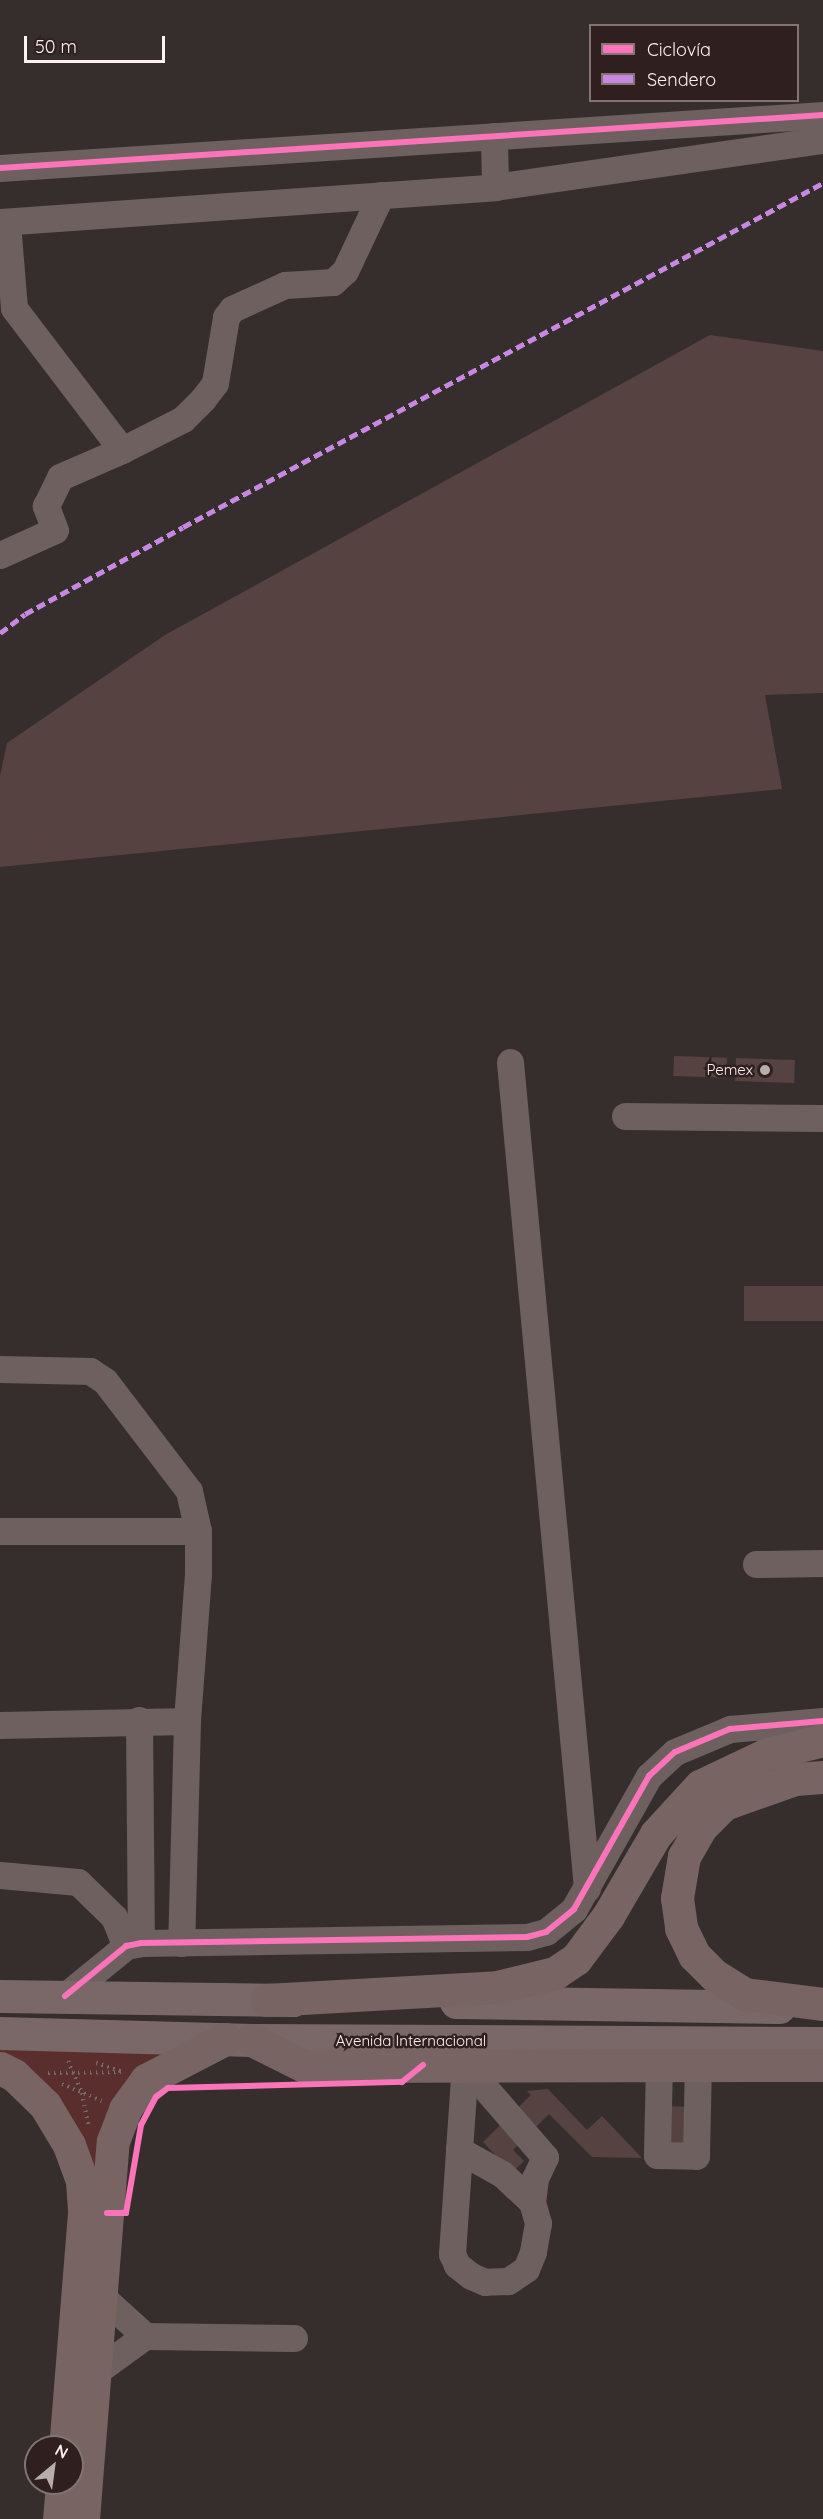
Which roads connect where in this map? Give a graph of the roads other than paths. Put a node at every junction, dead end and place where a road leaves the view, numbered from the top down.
1 (823, 115) edge
2 (494, 136) junction
3 (823, 140) edge
4 (0, 168) edge
5 (495, 187) junction
6 (381, 195) junction
7 (3, 222) edge
8 (122, 450) junction
9 (0, 555) edge
10 (510, 1062) dead end
11 (625, 1116) dead end
12 (823, 1118) edge
13 (0, 1369) edge
14 (0, 1531) edge
15 (198, 1531) junction
16 (823, 1563) edge
17 (756, 1564) dead end
18 (139, 1720) junction
19 (187, 1721) junction
20 (823, 1721) edge
21 (0, 1725) edge
22 (823, 1740) edge
23 (823, 1777) edge
24 (0, 1875) edge
25 (587, 1888) junction
26 (181, 1943) junction
27 (133, 1944) junction
28 (0, 1996) edge
29 (65, 1996) junction
30 (266, 2000) junction
31 (823, 2006) edge
32 (0, 2033) edge
33 (238, 2040) junction
34 (823, 2043) edge
35 (659, 2064) junction
36 (698, 2064) junction
37 (465, 2065) junction
38 (823, 2066) edge
39 (0, 2068) edge
40 (459, 2150) junction
41 (532, 2202) junction
42 (100, 2295) junction
43 (145, 2336) junction
44 (294, 2338) dead end
45 (94, 2373) junction
46 (66, 2435) edge
47 (61, 2495) edge
48 (59, 2519) edge
49 (82, 2519) edge

1 - 2 street
2 - 4 street
2 - 5 street
3 - 5 street
5 - 6 street
6 - 7 street
6 - 8 street
7 - 8 street
8 - 9 street
10 - 25 street
11 - 12 street
13 - 15 street
14 - 15 street
15 - 19 street
16 - 17 street
18 - 19 street
18 - 21 street
18 - 27 street
19 - 26 street
20 - 25 street
22 - 30 highway
23 - 31 highway
24 - 27 street
25 - 26 street
26 - 27 street
27 - 29 street
28 - 29 main road
29 - 30 main road
30 - 31 main road
32 - 33 main road, Avenida Internacional
33 - 34 main road, Avenida Internacional
33 - 37 highway
33 - 42 highway
35 - 36 highway
35 - 36 street
35 - 37 highway
36 - 38 highway
37 - 40 street
37 - 41 street
39 - 46 highway
40 - 41 street
40 - 41 street
42 - 43 street
42 - 45 highway
43 - 44 street
43 - 45 street
45 - 49 highway
47 - 48 highway

